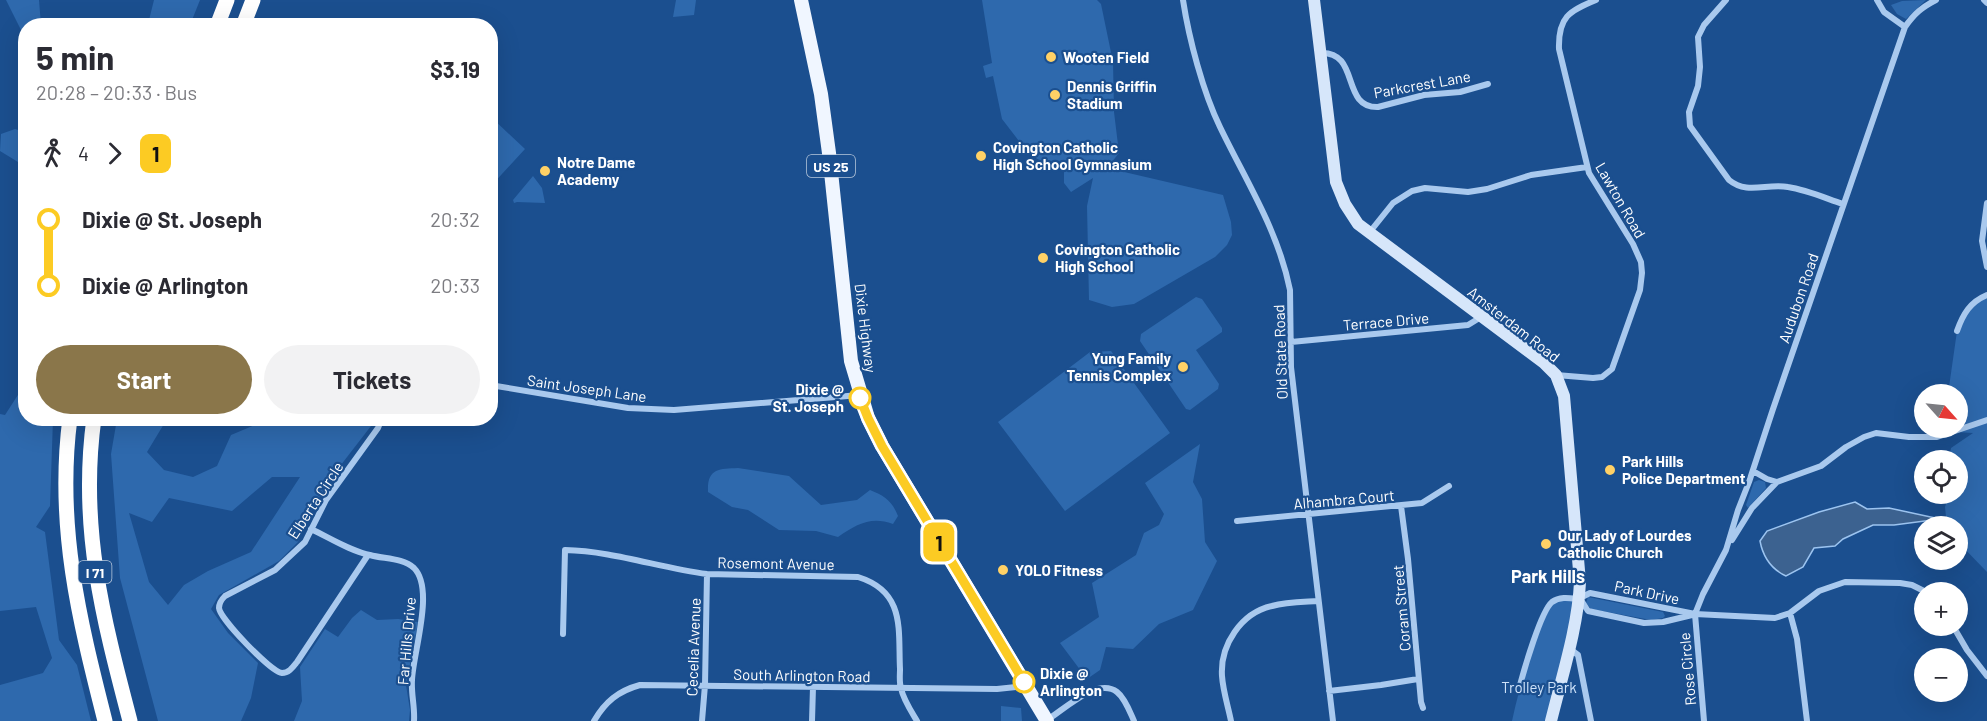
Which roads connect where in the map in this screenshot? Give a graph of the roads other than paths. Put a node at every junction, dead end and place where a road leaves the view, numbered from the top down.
1 (227, 0) edge
2 (253, 0) edge
3 (801, 0) edge
4 (1183, 0) edge
5 (1314, 0) edge
6 (1596, 0) edge
7 (1726, 0) edge
8 (1877, 0) edge
9 (1936, 0) edge
10 (220, 18) edge
11 (246, 18) edge
12 (1905, 27) junction
13 (1320, 53) junction
14 (1488, 84) dead end
15 (1587, 167) junction
16 (1987, 203) edge
17 (1843, 204) junction
18 (1369, 234) junction
19 (1987, 267) edge
20 (1987, 295) edge
21 (1481, 317) junction
22 (1957, 331) dead end
23 (1291, 342) junction
24 (1556, 375) junction
25 (498, 387) edge
26 (860, 395) junction
27 (1987, 420) edge
28 (69, 426) edge
29 (93, 426) edge
30 (379, 426) edge
31 (1753, 471) junction
32 (1777, 482) junction
33 (1449, 486) dead end
34 (1401, 506) junction
35 (1308, 514) junction
36 (1237, 521) dead end
37 (311, 529) junction
38 (1726, 550) junction
39 (368, 555) junction
40 (707, 574) junction
41 (1914, 586) edge
42 (1580, 599) junction
43 (1318, 601) junction
44 (1790, 613) junction
45 (1695, 614) junction
46 (563, 634) dead end
47 (1959, 636) edge
48 (1568, 647) junction
49 (1987, 676) edge
50 (1418, 679) junction
51 (1024, 682) junction
52 (705, 685) junction
53 (1520, 685) dead end
54 (813, 687) junction
55 (901, 688) junction
56 (1329, 691) junction
57 (1423, 708) dead end
58 (105, 721) edge
59 (130, 721) edge
60 (414, 721) edge
61 (594, 721) edge
62 (702, 721) edge
63 (812, 721) edge
64 (917, 721) edge
65 (1046, 721) edge
66 (1134, 721) edge
67 (1231, 721) edge
68 (1333, 721) edge
69 (1551, 721) edge
70 (1591, 721) edge
71 (1704, 721) edge
72 (1807, 721) edge

1 - 10 highway
2 - 11 highway
3 - 26 main road, Dixie Highway / US 25
4 - 23 street, Old State Road
5 - 13 street, Amsterdam Road
6 - 15 street, Lawton Road
7 - 17 street
8 - 12 street
9 - 12 street, Audubon Road
12 - 17 street, Audubon Road
13 - 14 street, Parkcrest Lane
13 - 18 street, Amsterdam Road
15 - 18 street
15 - 24 street, Lawton Road
16 - 19 street
17 - 31 street, Audubon Road
18 - 21 street, Amsterdam Road
20 - 22 street
21 - 23 street, Terrace Drive
21 - 24 street, Amsterdam Road
23 - 35 street, Old State Road
24 - 42 street, Amsterdam Road
25 - 26 street, Saint Joseph Lane
26 - 51 main road, Dixie Highway / US 25
27 - 32 street
28 - 58 highway, I 71
29 - 59 highway, I 71
30 - 37 street, Elberta Circle
31 - 32 street
31 - 38 street, Audubon Road
32 - 38 street
33 - 34 street, Alhambra Court
34 - 35 street, Alhambra Court
34 - 50 street, Coram Street
35 - 36 street, Alhambra Court
35 - 43 street, Old State Road
37 - 39 street, Far Hills Drive
37 - 39 street, Elberta Circle
38 - 45 street, Audubon Road
39 - 60 street, Far Hills Drive
40 - 46 street, Rosemont Avenue
40 - 52 street, Cecelia Avenue
40 - 55 street, Rosemont Avenue
41 - 44 street
42 - 45 street, Park Drive
42 - 45 street, Park Drive
42 - 48 street, Amsterdam Road
42 - 53 street
43 - 56 street, Old State Road
43 - 67 street
44 - 45 street
44 - 72 street
45 - 71 street, Rose Circle
47 - 49 street
48 - 69 street, Amsterdam Road
48 - 70 street
50 - 56 street
50 - 57 street, Coram Street
51 - 55 street, South Arlington Road
51 - 65 main road, Dixie Highway / US 25
52 - 54 street, South Arlington Road
52 - 61 street, South Arlington Road
52 - 62 street, Cecelia Avenue
54 - 55 street, South Arlington Road
54 - 63 street
55 - 64 street
56 - 68 street, Old State Road
65 - 66 street

